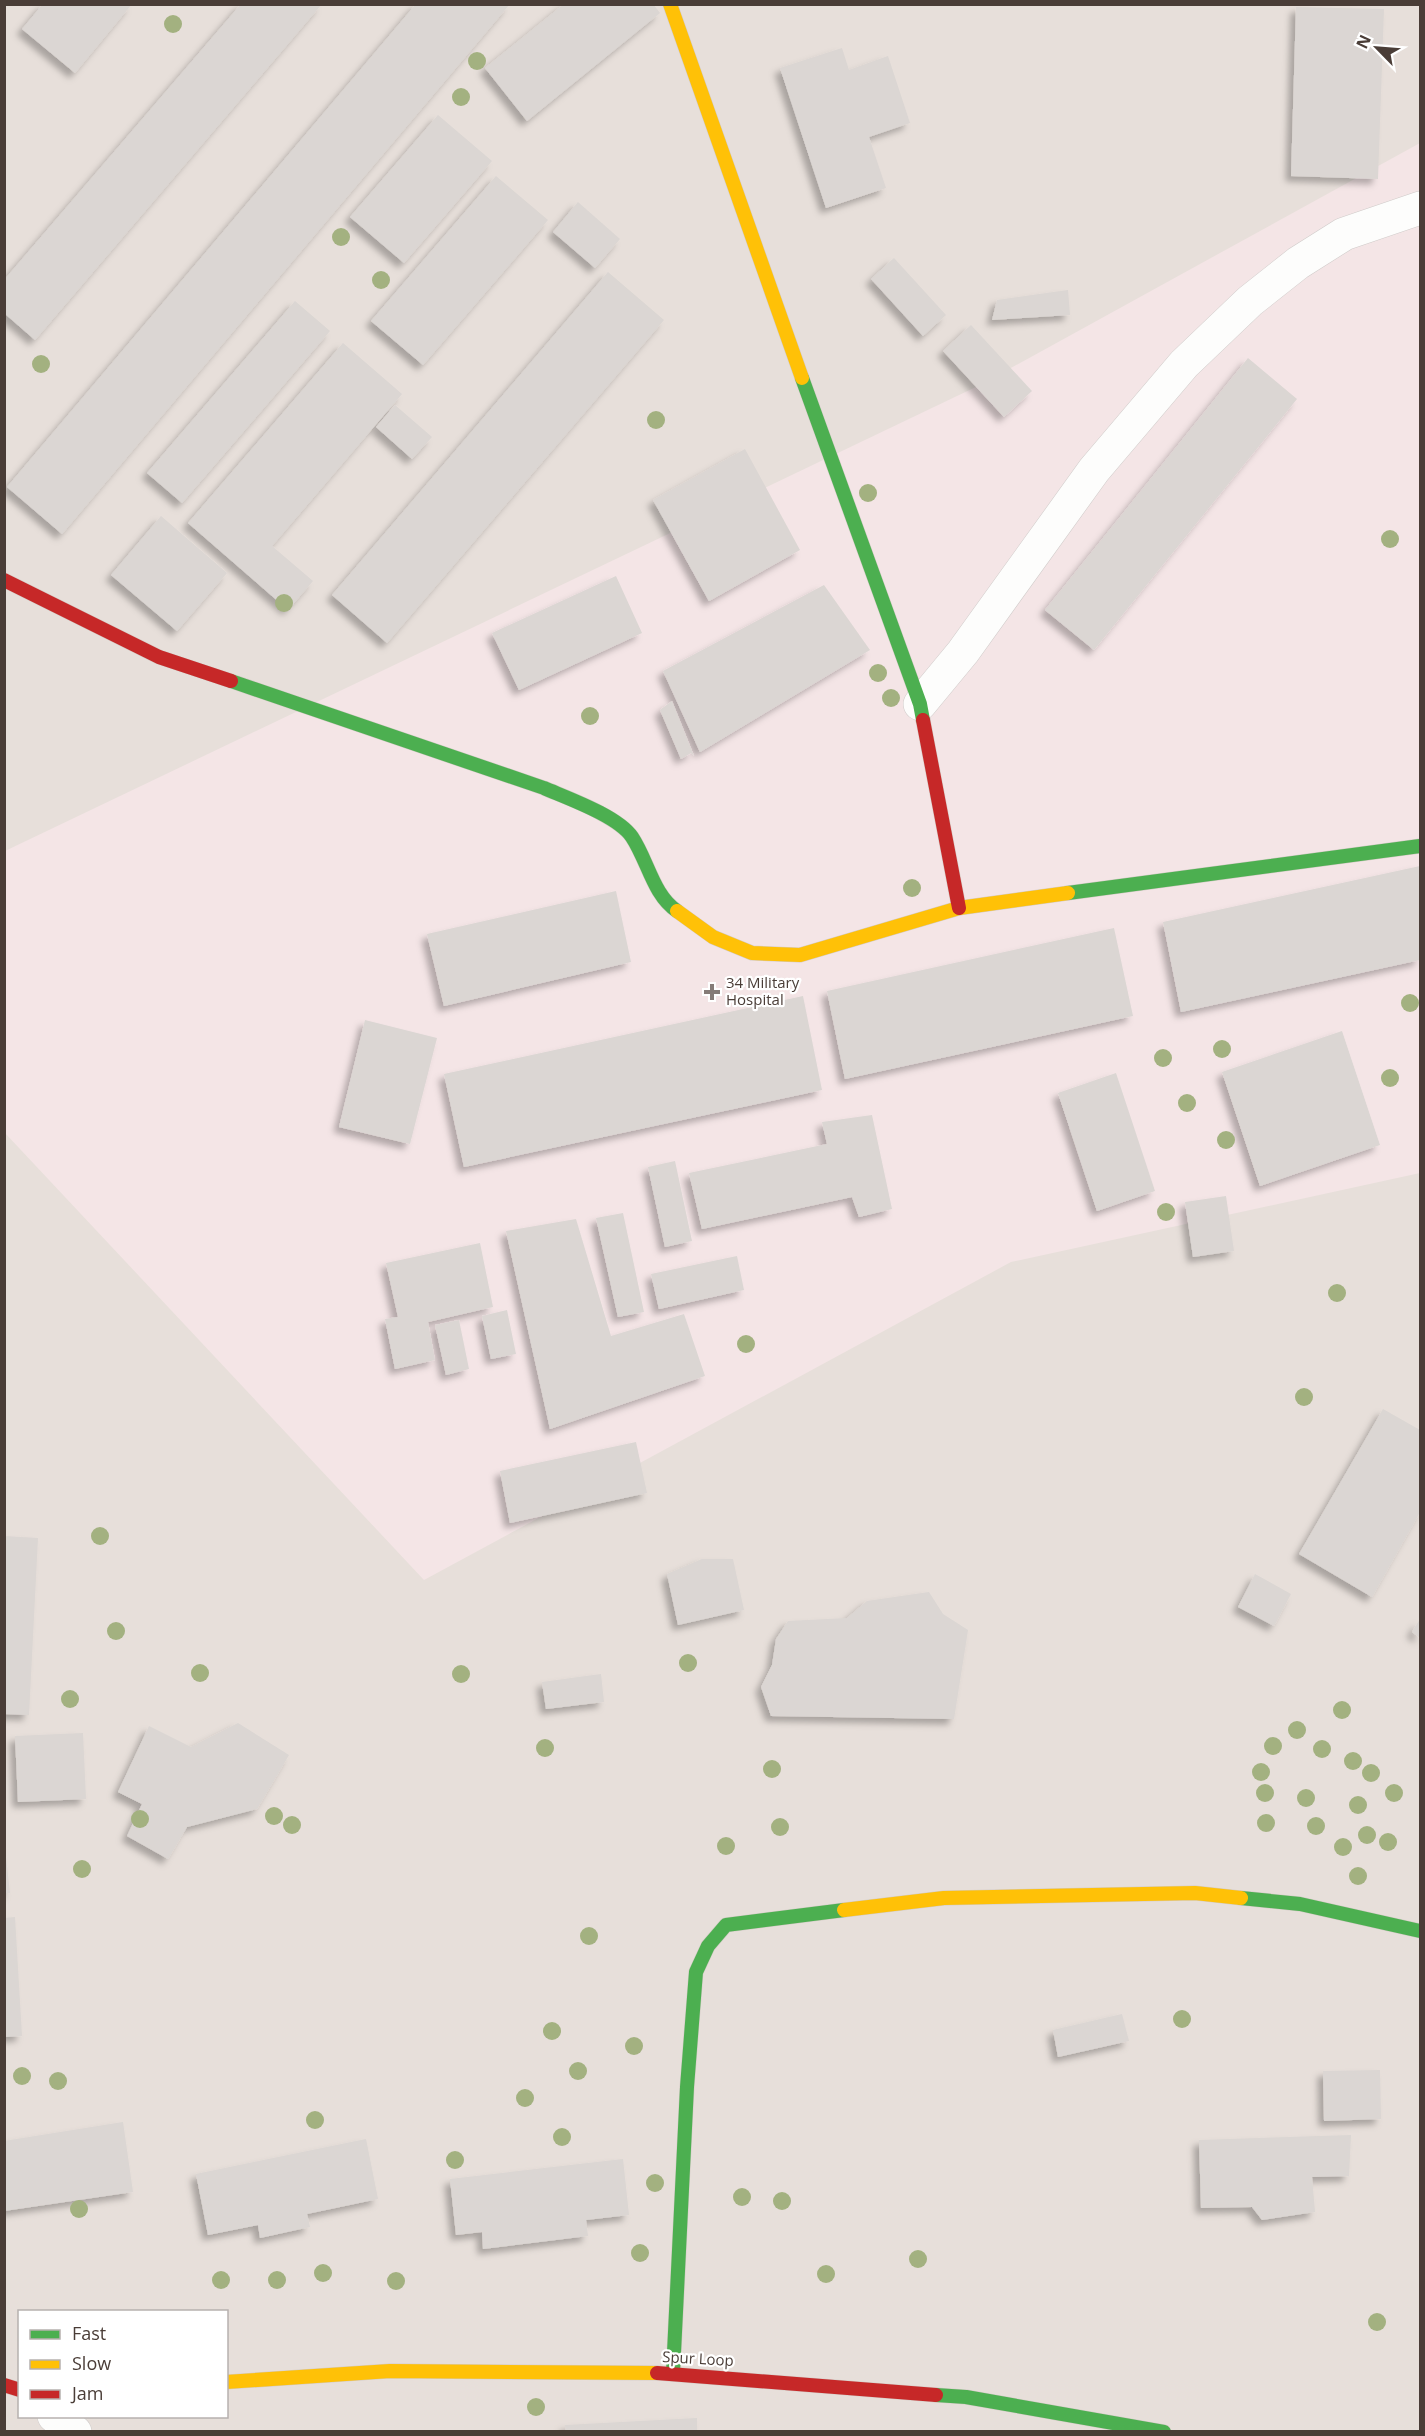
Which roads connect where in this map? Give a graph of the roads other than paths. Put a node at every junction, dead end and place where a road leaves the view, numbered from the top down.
1 (670, 4) edge
2 (1420, 208) edge
3 (4, 580) edge
4 (920, 704) junction
5 (1420, 846) edge
6 (959, 908) junction
7 (1420, 1931) edge
8 (674, 2373) junction
9 (228, 2382) edge
10 (57, 2418) edge
11 (75, 2432) edge
12 (1164, 2432) edge

1 - 4 street
2 - 4 street
3 - 6 street
4 - 6 street
5 - 6 street
7 - 8 street
8 - 9 street, Spur Loop
8 - 12 street, Spur Loop
10 - 11 street

